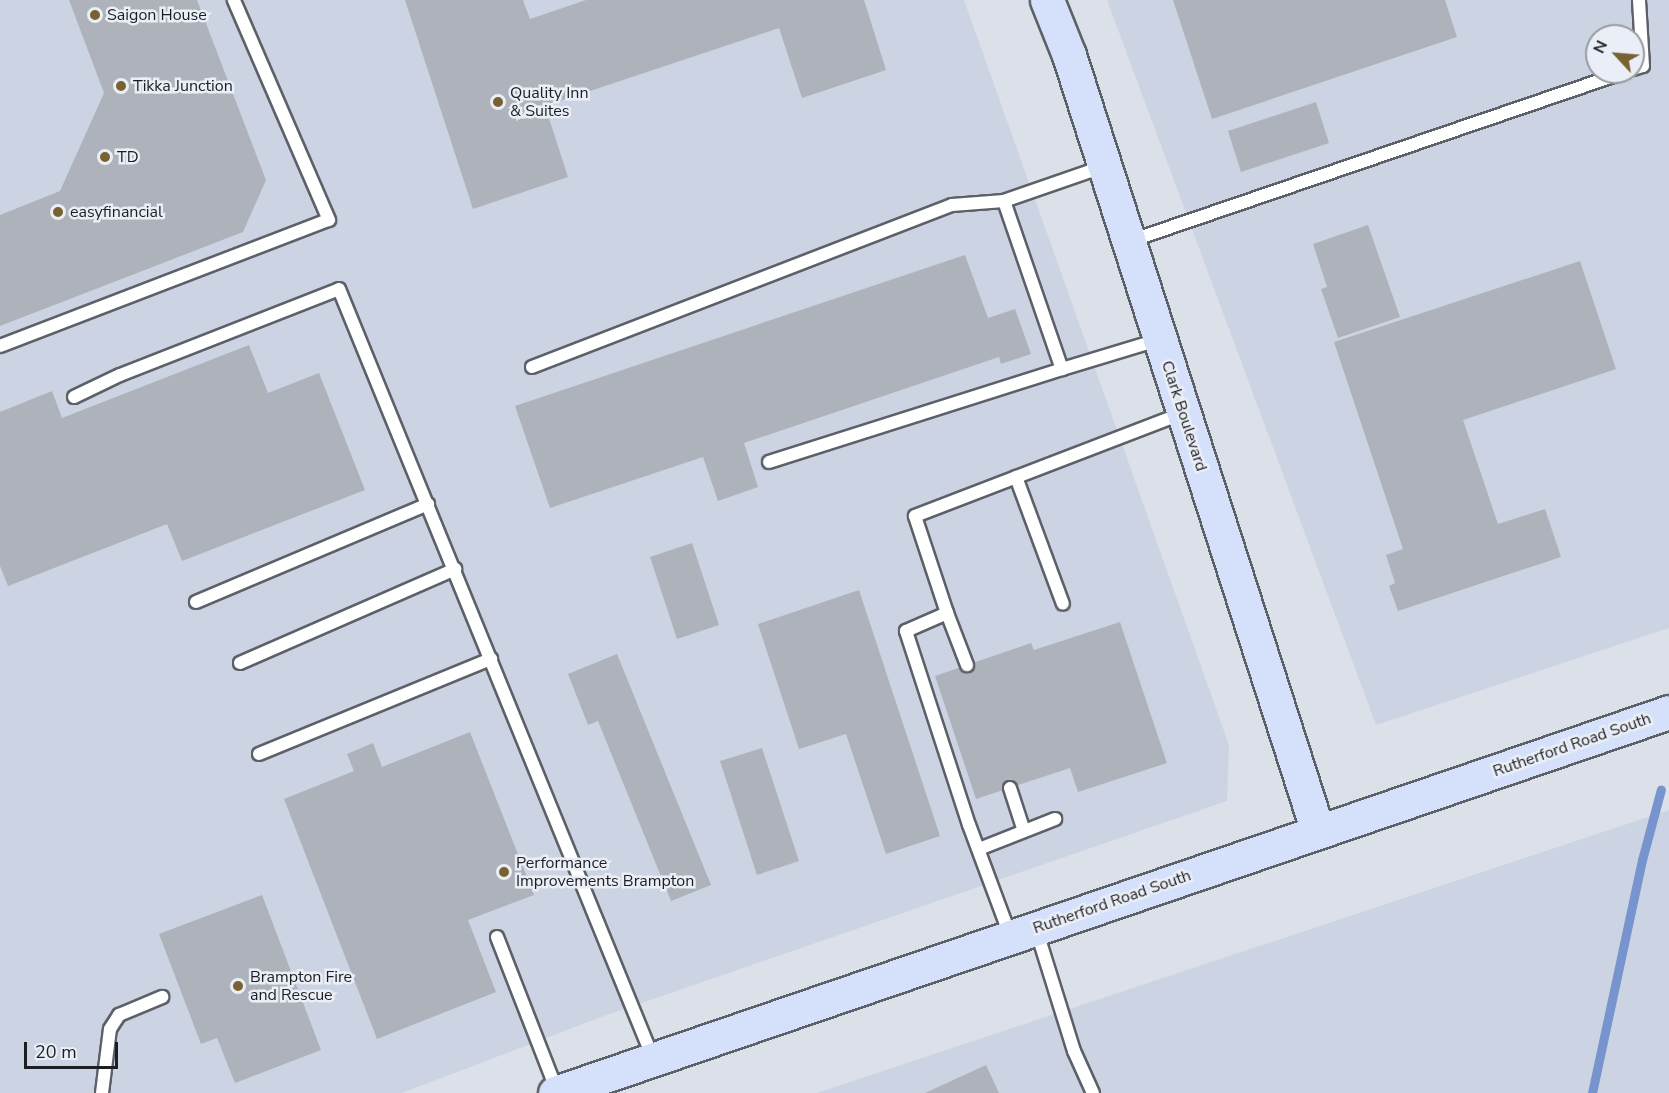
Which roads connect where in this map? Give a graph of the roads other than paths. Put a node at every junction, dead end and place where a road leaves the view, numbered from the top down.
1 (234, 0) edge
2 (1047, 0) edge
3 (1639, 0) edge
4 (1640, 24) edge
5 (1590, 84) edge
6 (1104, 166) junction
7 (1004, 201) junction
8 (1128, 241) junction
9 (1159, 340) junction
10 (0, 346) edge
11 (532, 367) dead end
12 (1062, 369) junction
13 (74, 397) dead end
14 (1181, 414) junction
15 (769, 462) dead end
16 (1016, 477) junction
17 (428, 504) junction
18 (455, 569) junction
19 (196, 602) dead end
20 (1063, 604) dead end
21 (947, 613) junction
22 (491, 659) junction
23 (240, 663) dead end
24 (967, 665) dead end
25 (1669, 712) edge
26 (259, 754) dead end
27 (1010, 788) dead end
28 (1055, 819) dead end
29 (1024, 831) junction
30 (1318, 832) junction
31 (978, 849) junction
32 (1023, 932) junction
33 (497, 937) dead end
34 (162, 997) dead end
35 (653, 1058) junction
36 (556, 1092) edge
37 (102, 1093) edge
38 (1093, 1093) edge

1 - 10 lane
2 - 6 street, Clark Boulevard
3 - 4 lane
5 - 8 lane
6 - 7 lane
6 - 8 street, Clark Boulevard
7 - 11 lane
7 - 12 lane
8 - 9 street, Clark Boulevard
9 - 12 lane
9 - 14 street, Clark Boulevard
12 - 15 lane
13 - 17 lane
14 - 16 lane
14 - 30 street, Clark Boulevard
16 - 20 lane
16 - 21 lane
17 - 18 lane
17 - 19 lane
18 - 22 lane
18 - 23 lane
21 - 24 lane
21 - 31 lane
22 - 26 lane
22 - 35 lane
25 - 30 street, Rutherford Road South
27 - 29 lane
28 - 29 lane
29 - 31 lane
30 - 32 street, Rutherford Road South
31 - 32 lane
32 - 35 street, Rutherford Road South
32 - 38 lane
33 - 36 lane
34 - 37 lane
35 - 36 street, Rutherford Road South

